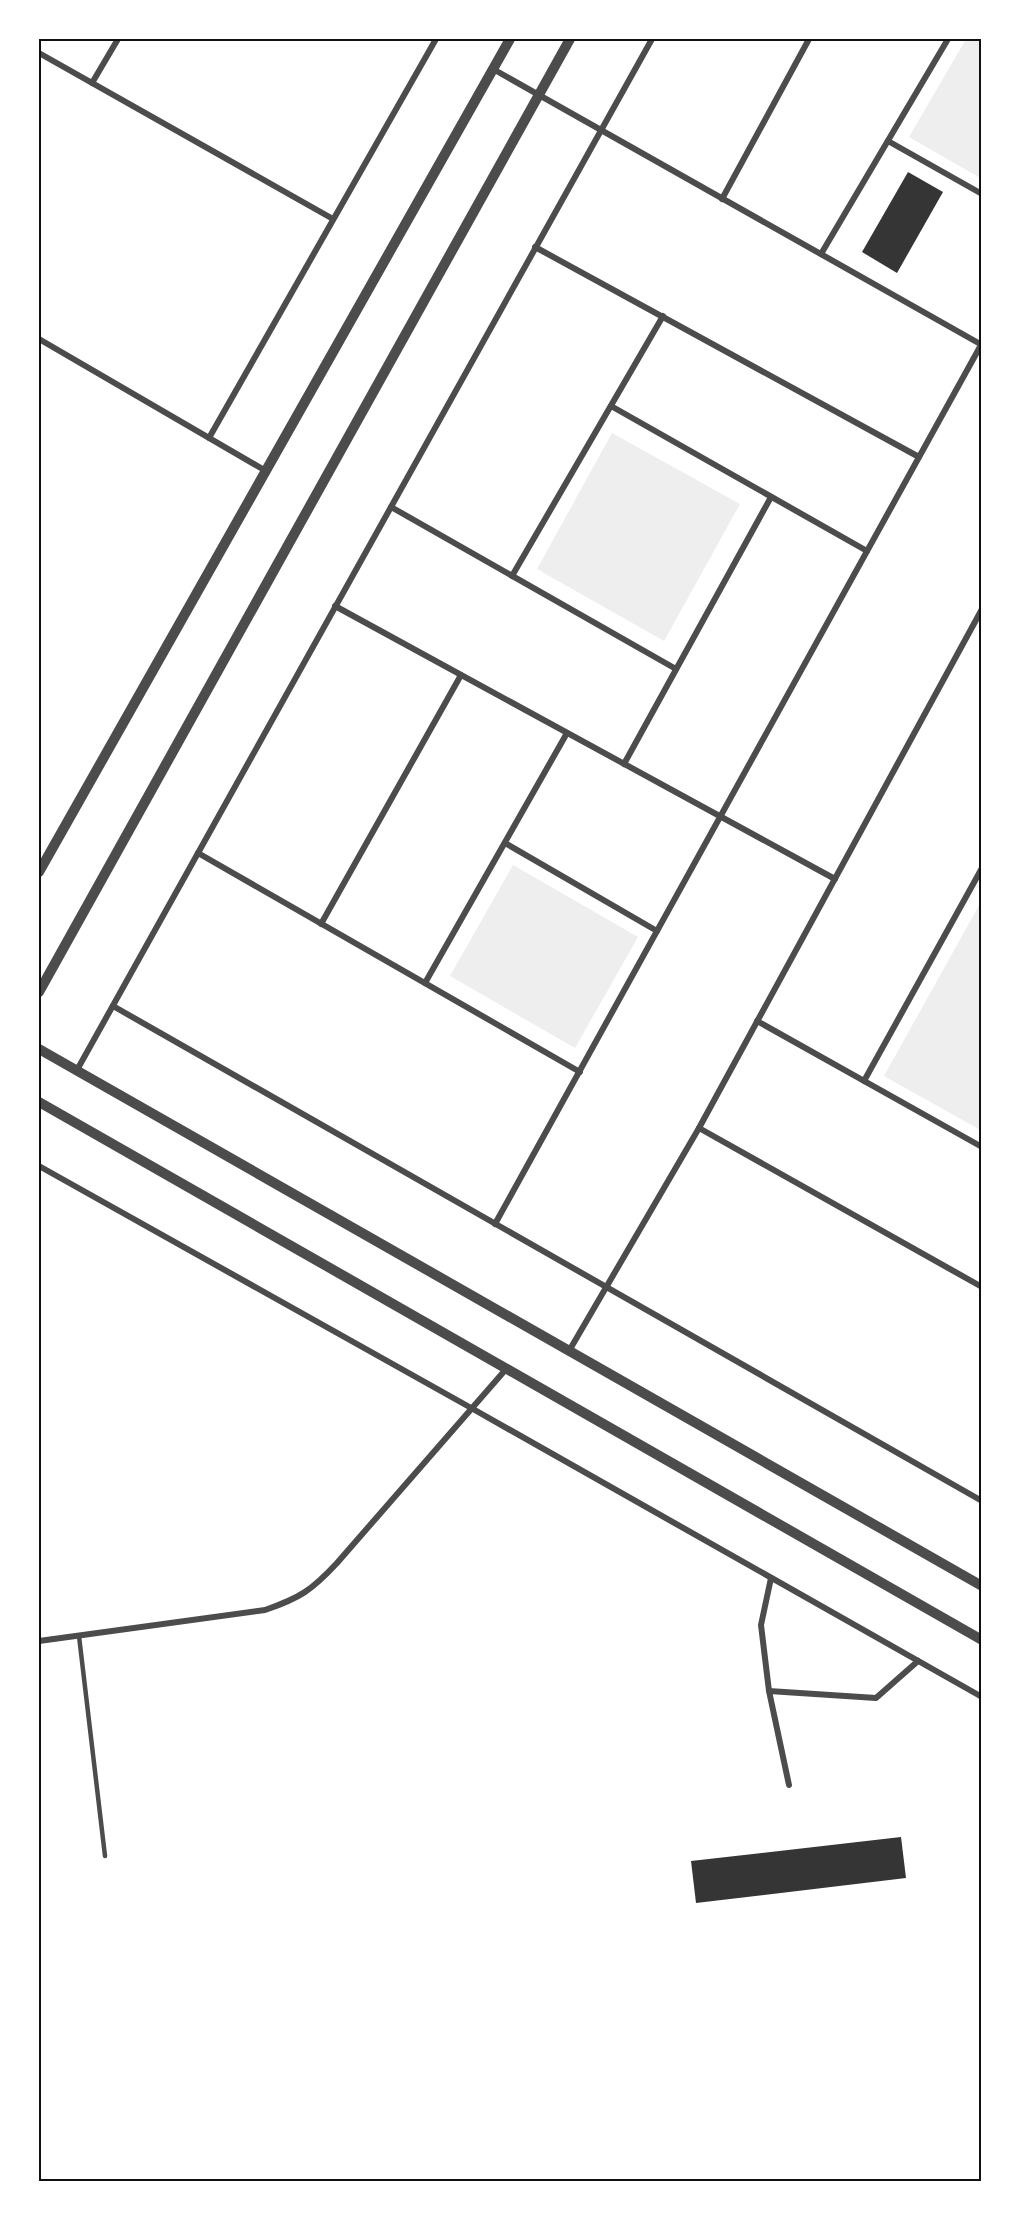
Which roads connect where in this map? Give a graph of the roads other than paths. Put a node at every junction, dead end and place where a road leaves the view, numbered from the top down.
1 (118, 39) edge
2 (436, 39) edge
3 (510, 39) edge
4 (570, 39) edge
5 (652, 39) edge
6 (809, 39) edge
7 (948, 39) edge
8 (39, 53) edge
9 (493, 69) junction
10 (92, 83) junction
11 (539, 95) junction
12 (600, 130) junction
13 (888, 141) junction
14 (982, 194) edge
15 (722, 199) junction
16 (333, 219) junction
17 (536, 247) junction
18 (821, 254) junction
19 (663, 316) junction
20 (39, 339) edge
21 (982, 345) edge
22 (611, 406) junction
23 (209, 438) junction
24 (920, 457) junction
25 (266, 471) junction
26 (771, 497) junction
27 (391, 507) junction
28 (867, 551) junction
29 (512, 576) junction
30 (335, 606) junction
31 (982, 609) edge
32 (676, 669) junction
33 (461, 675) junction
34 (567, 733) junction
35 (624, 764) junction
36 (720, 817) junction
37 (505, 843) junction
38 (198, 853) junction
39 (982, 868) edge
40 (39, 872) edge
41 (835, 879) junction
42 (321, 924) junction
43 (657, 931) junction
44 (425, 983) junction
45 (39, 992) edge
46 (113, 1006) junction
47 (757, 1021) junction
48 (39, 1049) edge
49 (77, 1070) junction
50 (580, 1072) junction
51 (864, 1081) junction
52 (39, 1102) edge
53 (699, 1128) junction
54 (982, 1147) edge
55 (39, 1166) edge
56 (495, 1224) junction
57 (606, 1287) junction
58 (982, 1287) edge
59 (569, 1351) junction
60 (507, 1368) junction
61 (472, 1409) junction
62 (982, 1501) edge
63 (771, 1578) junction
64 (982, 1586) edge
65 (79, 1636) junction
66 (982, 1640) edge
67 (39, 1641) edge
68 (918, 1661) junction
69 (769, 1690) junction
70 (982, 1697) edge
71 (789, 1785) dead end
72 (105, 1856) dead end

1 - 10 street
2 - 16 street
3 - 9 street
4 - 11 street
5 - 12 street
6 - 15 street
7 - 13 street
8 - 10 street
9 - 11 street
9 - 25 street
10 - 16 street
11 - 12 street
11 - 45 street
12 - 15 street
12 - 17 street
13 - 14 street
13 - 18 street
15 - 18 street
16 - 23 street
17 - 19 street
17 - 27 street
18 - 21 street
19 - 22 street
19 - 24 street
20 - 23 street
21 - 24 street
22 - 26 street
22 - 29 street
23 - 25 street
24 - 28 street
25 - 40 street
26 - 28 street
26 - 32 street
27 - 29 street
27 - 30 street
28 - 36 street
29 - 32 street
30 - 33 street
30 - 38 street
31 - 41 street
32 - 35 street
33 - 34 street
33 - 42 street
34 - 35 street
34 - 37 street
35 - 36 street
36 - 41 street
36 - 43 street
37 - 43 street
37 - 44 street
38 - 42 street
38 - 46 street
39 - 51 street
41 - 47 street
42 - 44 street
43 - 50 street
44 - 50 street
46 - 49 street
46 - 56 street
47 - 51 street
47 - 53 street
48 - 49 street
49 - 59 street
50 - 56 street
51 - 54 street
52 - 60 street
53 - 57 street
53 - 58 street
55 - 61 street
56 - 57 street
57 - 59 street
57 - 62 street
59 - 64 street
60 - 61 street
60 - 66 street
61 - 63 street
61 - 65 street
63 - 68 street
63 - 69 street
65 - 67 street
65 - 72 lane
68 - 69 street
68 - 70 street
69 - 71 street

